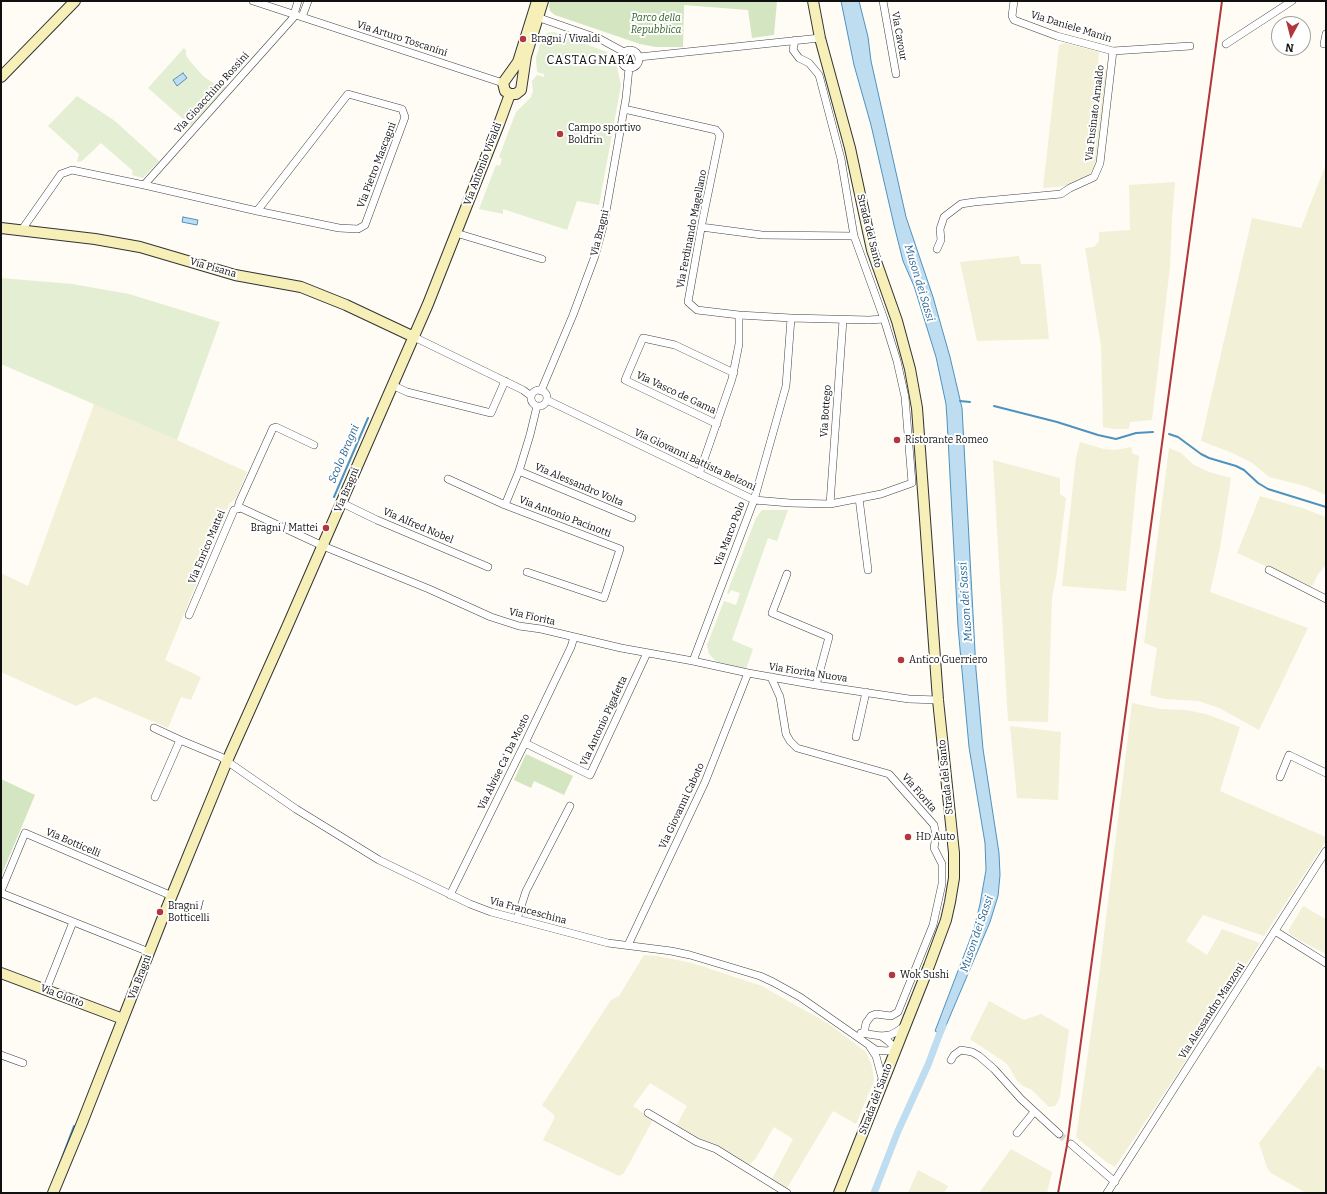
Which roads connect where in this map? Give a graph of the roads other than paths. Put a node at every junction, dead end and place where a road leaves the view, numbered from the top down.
1 (75, 1) edge
2 (253, 1) edge
3 (298, 1) edge
4 (308, 1) edge
5 (537, 1) edge
6 (543, 1) edge
7 (812, 1) edge
8 (883, 1) edge
9 (1014, 1) edge
10 (1292, 1) edge
11 (294, 14) junction
12 (535, 16) junction
13 (302, 17) junction
14 (1326, 34) edge
15 (820, 38) junction
16 (795, 40) junction
17 (1226, 44) dead end
18 (1324, 44) dead end
19 (1190, 46) dead end
20 (1113, 50) junction
21 (624, 52) junction
22 (639, 57) junction
23 (629, 68) junction
24 (896, 74) dead end
25 (1, 77) edge
26 (506, 80) junction
27 (522, 84) junction
28 (510, 94) junction
29 (624, 109) junction
30 (144, 185) junction
31 (862, 205) junction
32 (849, 207) junction
33 (257, 210) junction
34 (701, 227) junction
35 (2, 230) edge
36 (21, 231) junction
37 (456, 233) junction
38 (854, 236) junction
39 (937, 249) dead end
40 (542, 259) dead end
41 (881, 276) junction
42 (870, 280) junction
43 (739, 315) junction
44 (791, 318) junction
45 (884, 319) junction
46 (843, 320) junction
47 (414, 337) junction
48 (734, 373) junction
49 (505, 381) junction
50 (392, 386) junction
51 (541, 390) junction
52 (531, 396) junction
53 (547, 400) junction
54 (537, 406) junction
55 (717, 424) junction
56 (314, 445) dead end
57 (916, 462) junction
58 (519, 471) junction
59 (699, 474) junction
60 (448, 480) dead end
61 (912, 483) joint
62 (859, 498) junction
63 (754, 500) junction
64 (342, 503) junction
65 (505, 504) junction
66 (830, 504) junction
67 (238, 509) junction
68 (632, 518) dead end
69 (323, 546) junction
70 (488, 567) dead end
71 (868, 570) dead end
72 (1269, 570) dead end
73 (527, 572) dead end
74 (787, 574) dead end
75 (1326, 598) edge
76 (189, 615) dead end
77 (574, 637) junction
78 (647, 653) junction
79 (693, 661) junction
80 (748, 673) junction
81 (771, 677) junction
82 (816, 685) junction
83 (866, 692) junction
84 (938, 700) junction
85 (154, 728) dead end
86 (856, 737) dead end
87 (180, 740) junction
88 (525, 744) junction
89 (227, 762) junction
90 (1326, 773) edge
91 (1280, 777) dead end
92 (155, 797) dead end
93 (570, 806) dead end
94 (1326, 851) edge
95 (1, 892) edge
96 (450, 895) junction
97 (172, 896) junction
98 (517, 919) junction
99 (73, 922) junction
100 (1275, 931) junction
101 (628, 945) junction
102 (149, 952) junction
103 (1326, 963) edge
104 (1, 973) edge
105 (46, 990) junction
106 (123, 1019) junction
107 (844, 1026) junction
108 (905, 1026) junction
109 (864, 1033) junction
110 (881, 1036) junction
111 (867, 1044) junction
112 (896, 1049) junction
113 (1, 1055) edge
114 (951, 1060) dead end
115 (23, 1063) dead end
116 (883, 1083) junction
117 (1034, 1112) junction
118 (648, 1113) dead end
119 (1017, 1133) dead end
120 (1059, 1134) tunnel mouth
121 (1071, 1144) tunnel mouth
122 (1115, 1182) junction
123 (53, 1193) edge
124 (787, 1193) edge
125 (839, 1193) edge
126 (1107, 1193) edge

1 - 25 street
2 - 11 street, Via Arturo Toscanini
3 - 11 street
4 - 13 street
5 - 12 street
6 - 12 street
7 - 15 street, Strada del Santo
8 - 24 street, Via Cavour
9 - 20 street, Via Daniele Manin
10 - 17 street
11 - 13 street, Via Arturo Toscanini
11 - 30 street, Via Gioacchino Rossini
12 - 21 street
12 - 26 street
12 - 27 street
13 - 26 street, Via Arturo Toscanini
14 - 18 street
15 - 16 street
15 - 31 street, Strada del Santo
16 - 22 street
16 - 32 street, Strada del Santo
19 - 20 street, Via Daniele Manin
20 - 39 street, Via Fusinato Arnaldo
21 - 22 street
21 - 23 street, Via Bragni
22 - 23 street
23 - 29 street, Via Bragni
26 - 27 street
26 - 28 street
27 - 28 street
28 - 37 street, Via Antonio Vivaldi
29 - 34 street, Via Ferdinando Magellano
29 - 51 street, Via Bragni
30 - 33 street, Via Pietro Mascagni
30 - 36 street, Via Pietro Mascagni
31 - 32 street
31 - 41 street, Strada del Santo
32 - 38 street, Strada del Santo
33 - 33 street, Via Pietro Mascagni
34 - 38 street
34 - 43 street, Via Ferdinando Magellano
35 - 36 street, Via Pisana
36 - 47 street, Via Pisana
37 - 40 street
37 - 47 street, Via Antonio Vivaldi
38 - 42 street, Strada del Santo
41 - 42 street
41 - 57 street, Strada del Santo
42 - 45 street, Strada del Santo
43 - 44 street, Via Ferdinando Magellano
43 - 48 street
44 - 46 street, Via Ferdinando Magellano
44 - 63 street, Via Marco Polo
45 - 46 street, Via Ferdinando Magellano
45 - 57 street, Strada del Santo
46 - 66 street, Via Bottego
47 - 49 street
47 - 50 street, Via Bragni
48 - 55 street
48 - 55 street, Via Vasco de Gama
49 - 50 street
49 - 52 street
50 - 64 street, Via Bragni
51 - 52 street
51 - 53 street
52 - 54 street
53 - 54 street
53 - 59 street, Via Giovanni Battista Belzoni
54 - 58 street, Via Alessandro Volta
55 - 59 street
56 - 67 street
57 - 61 street, Strada del Santo
57 - 84 street, Strada del Santo
58 - 65 street, Via Alessandro Volta
58 - 68 street, Via Alessandro Volta
59 - 63 street, Via Giovanni Battista Belzoni
60 - 65 street, Via Antonio Pacinotti
61 - 62 street, Via Giovanni Battista Belzoni
62 - 66 street, Via Giovanni Battista Belzoni
62 - 71 street
63 - 66 street, Via Giovanni Battista Belzoni
63 - 79 street, Via Marco Polo
64 - 69 street, Via Bragni
64 - 70 street, Via Alfred Nobel
65 - 73 street, Via Antonio Pacinotti
67 - 69 street, Via Enrico Mattei
67 - 76 street, Via Enrico Mattei
69 - 77 street, Via Fiorita
69 - 89 street, Via Bragni
72 - 75 street
74 - 82 street
77 - 78 street, Via Fiorita
77 - 88 street, Via Alvise Ca' Da Mosto
78 - 79 street, Via Fiorita
78 - 88 street, Via Antonio Pigafetta
79 - 80 street, Via Fiorita
80 - 81 street, Via Fiorita Nuova
80 - 101 street, Via Giovanni Caboto
81 - 82 street, Via Fiorita Nuova
81 - 109 street, Via Fiorita
82 - 83 street, Via Fiorita Nuova
83 - 84 street, Via Fiorita Nuova
83 - 86 street
84 - 108 street, Strada del Santo
85 - 87 street
87 - 89 street
87 - 92 street
88 - 96 street, Via Alvise Ca' Da Mosto
89 - 96 street, Via Franceschina
89 - 97 street, Via Bragni
90 - 91 street
93 - 98 street
94 - 100 street, Via Alessandro Manzoni
95 - 97 street, Via Botticelli
95 - 99 street, Via Botticelli
96 - 98 street, Via Franceschina
97 - 102 street, Via Bragni
98 - 101 street, Via Franceschina
99 - 102 street, Via Botticelli
99 - 105 street
100 - 103 street
100 - 122 street, Via Alessandro Manzoni
101 - 107 street, Via Franceschina
102 - 106 street, Via Bragni
104 - 105 street, Via Giotto
105 - 106 street, Via Giotto
106 - 123 street, Via Bragni
107 - 109 street, Via Franceschina
107 - 111 street, Via Franceschina
108 - 110 street, Via Franceschina
108 - 112 street, Strada del Santo
109 - 110 street, Via Franceschina
110 - 112 street
111 - 112 street, Via Franceschina
111 - 116 street, Via Franceschina
112 - 116 street, Strada del Santo
113 - 115 street
114 - 117 street
116 - 125 street, Strada del Santo
117 - 119 street
117 - 120 street
118 - 124 street
121 - 122 street
122 - 126 street, Via Alessandro Manzoni

